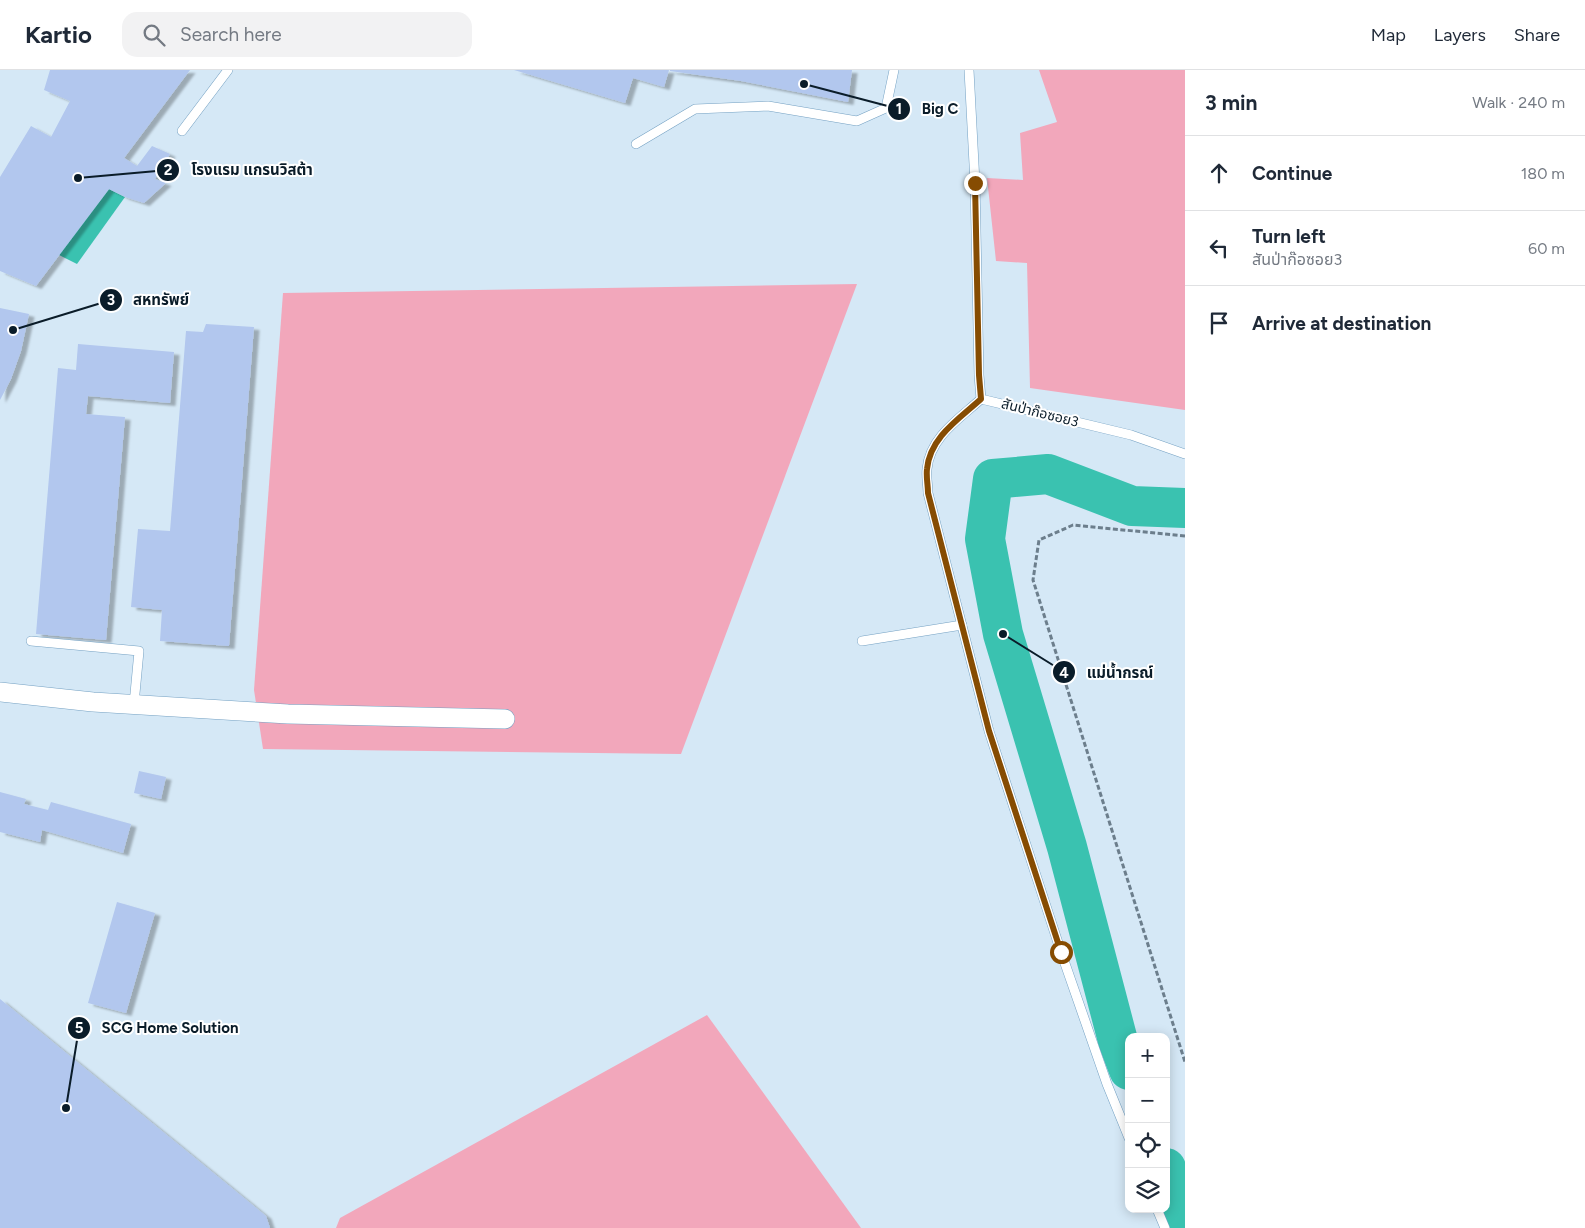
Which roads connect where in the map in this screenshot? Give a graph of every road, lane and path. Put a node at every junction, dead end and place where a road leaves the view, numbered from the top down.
1 (228, 70) edge
2 (894, 70) edge
3 (969, 70) edge
4 (182, 131) dead end
5 (636, 144) dead end
6 (981, 399) junction
7 (1185, 454) edge
8 (1185, 536) edge
9 (962, 624) junction
10 (31, 641) dead end
11 (862, 641) dead end
12 (0, 692) edge
13 (134, 704) junction
14 (505, 719) dead end
15 (1185, 1062) edge
16 (1125, 1128) edge
17 (1159, 1213) edge
18 (1165, 1228) edge

1 - 4 lane
2 - 5 lane
3 - 6 lane
6 - 7 lane, สันป่าก๊อซอย3
6 - 9 lane
8 - 15 path
9 - 11 lane
9 - 16 lane
10 - 13 lane
12 - 13 street
13 - 14 street
17 - 18 lane

